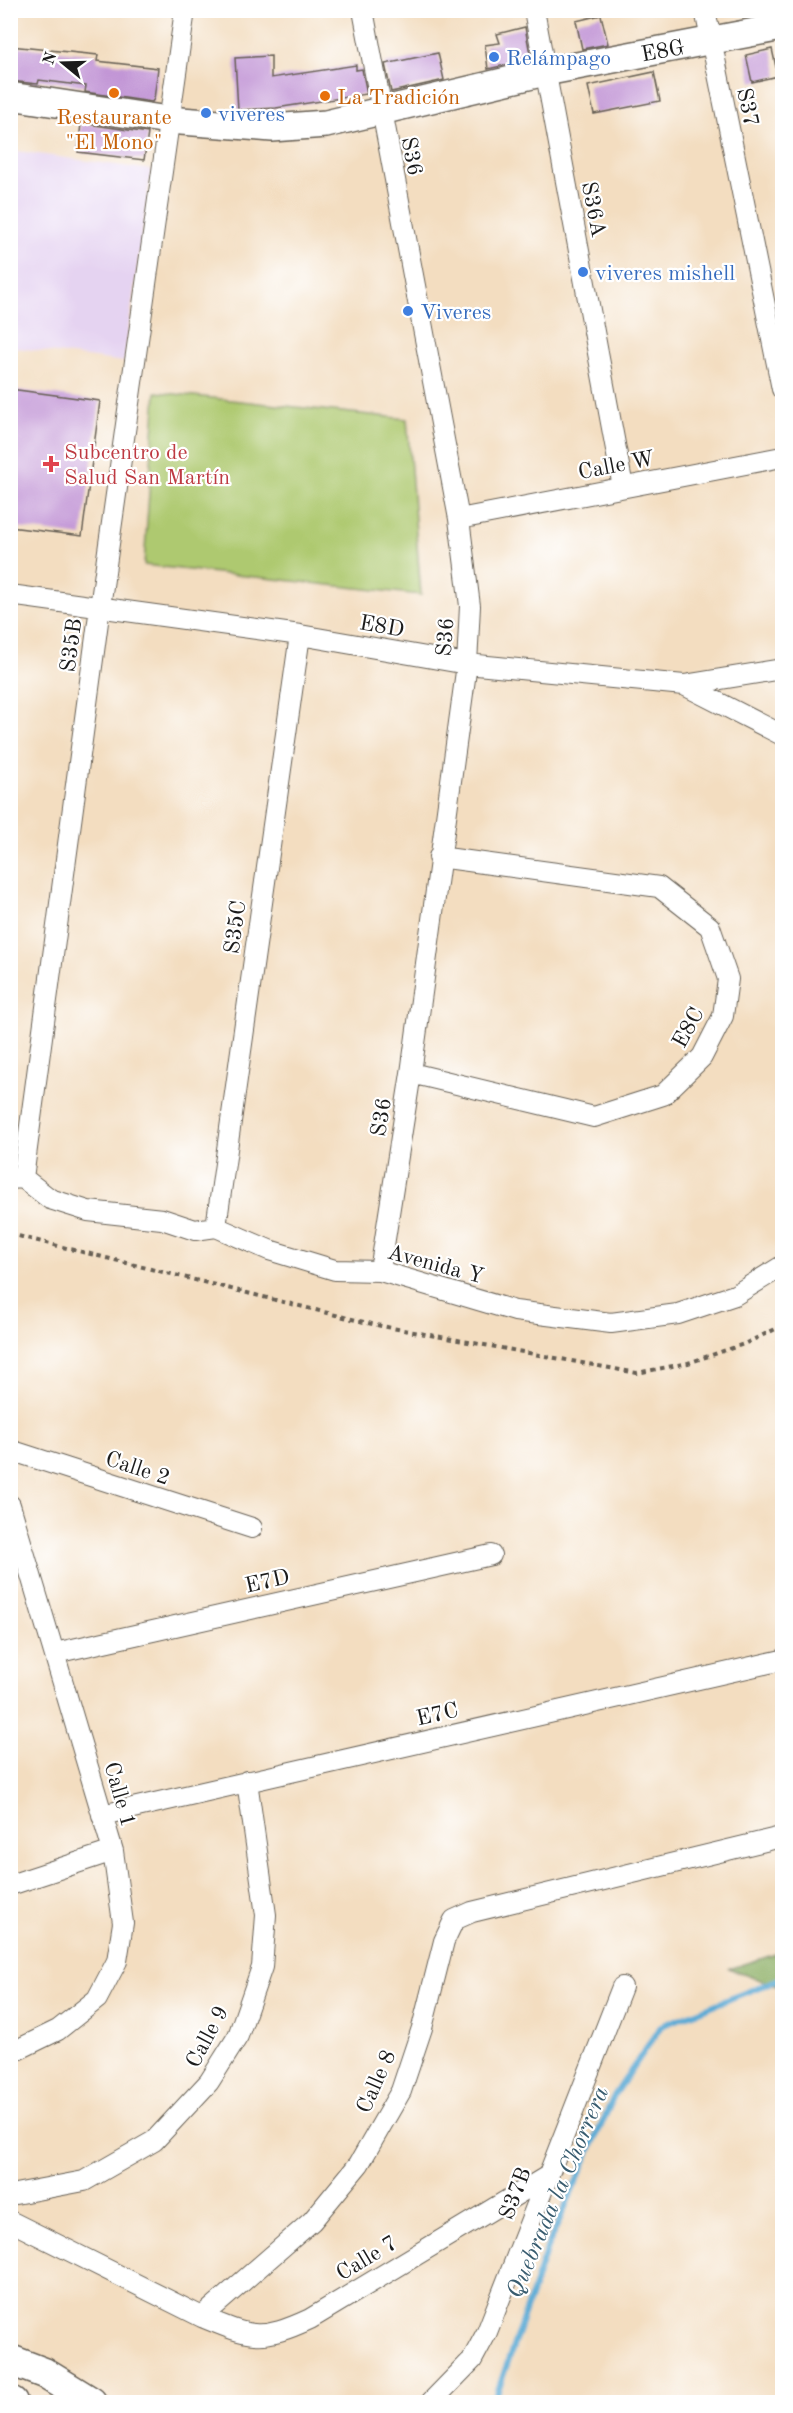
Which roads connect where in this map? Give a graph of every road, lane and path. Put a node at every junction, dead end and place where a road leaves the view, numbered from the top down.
1 (185, 10) edge
2 (363, 10) edge
3 (534, 10) edge
4 (705, 10) edge
5 (783, 27) edge
6 (711, 39) junction
7 (545, 72) junction
8 (10, 96) edge
9 (380, 112) junction
10 (168, 120) junction
11 (783, 389) edge
12 (783, 457) edge
13 (623, 487) junction
14 (459, 519) junction
15 (10, 595) edge
16 (100, 607) junction
17 (300, 635) junction
18 (467, 664) junction
19 (783, 669) edge
20 (684, 685) junction
21 (783, 735) edge
22 (439, 857) junction
23 (411, 1073) junction
24 (17, 1179) edge
25 (216, 1227) junction
26 (10, 1234) edge
27 (783, 1266) edge
28 (380, 1271) junction
29 (783, 1326) edge
30 (10, 1450) edge
31 (10, 1505) edge
32 (252, 1528) dead end
33 (491, 1555) dead end
34 (55, 1653) junction
35 (783, 1660) edge
36 (247, 1781) junction
37 (102, 1815) junction
38 (777, 1838) dead end
39 (112, 1851) junction
40 (10, 1885) edge
41 (622, 1987) dead end
42 (10, 2050) edge
43 (546, 2176) junction
44 (10, 2195) edge
45 (10, 2221) edge
46 (202, 2317) junction
47 (10, 2360) edge
48 (91, 2403) edge
49 (431, 2403) edge

1 - 10 street, S35B
2 - 9 street, S36
3 - 7 street, S36A
4 - 6 street, S37
5 - 6 street, E8G
6 - 7 street, E8G
6 - 11 street, S37
7 - 9 street, E8G
7 - 13 street, S36A
8 - 10 street, E8G
9 - 10 street, E8G
9 - 14 street, S36
10 - 16 street, S35B
12 - 13 street, Calle W
13 - 14 street, Calle W
14 - 18 street, S36
15 - 16 street, E8D
16 - 17 street, E8D
16 - 24 street, S35B
17 - 18 street, E8D
17 - 25 street, S35C
18 - 20 street, E8D
18 - 22 street, S36
19 - 20 street, E8D
20 - 21 street
22 - 23 street, S36
22 - 23 street, E8C
23 - 28 street, S36
24 - 25 street, Avenida Y
25 - 28 street, Avenida Y
26 - 29 path
27 - 28 street, Avenida Y
30 - 32 street, Calle 2
31 - 34 street, Calle 1
33 - 34 street, E7D
34 - 37 street, Calle 1
35 - 36 street, E7C
36 - 37 street, E7C
36 - 44 street, Calle 9
37 - 39 street, Calle 1
38 - 46 street, Calle 8
39 - 40 street
39 - 42 street, Calle 1
41 - 43 street, S37B
43 - 46 street, Calle 7
43 - 49 street, S37B
45 - 46 street
47 - 48 main road

